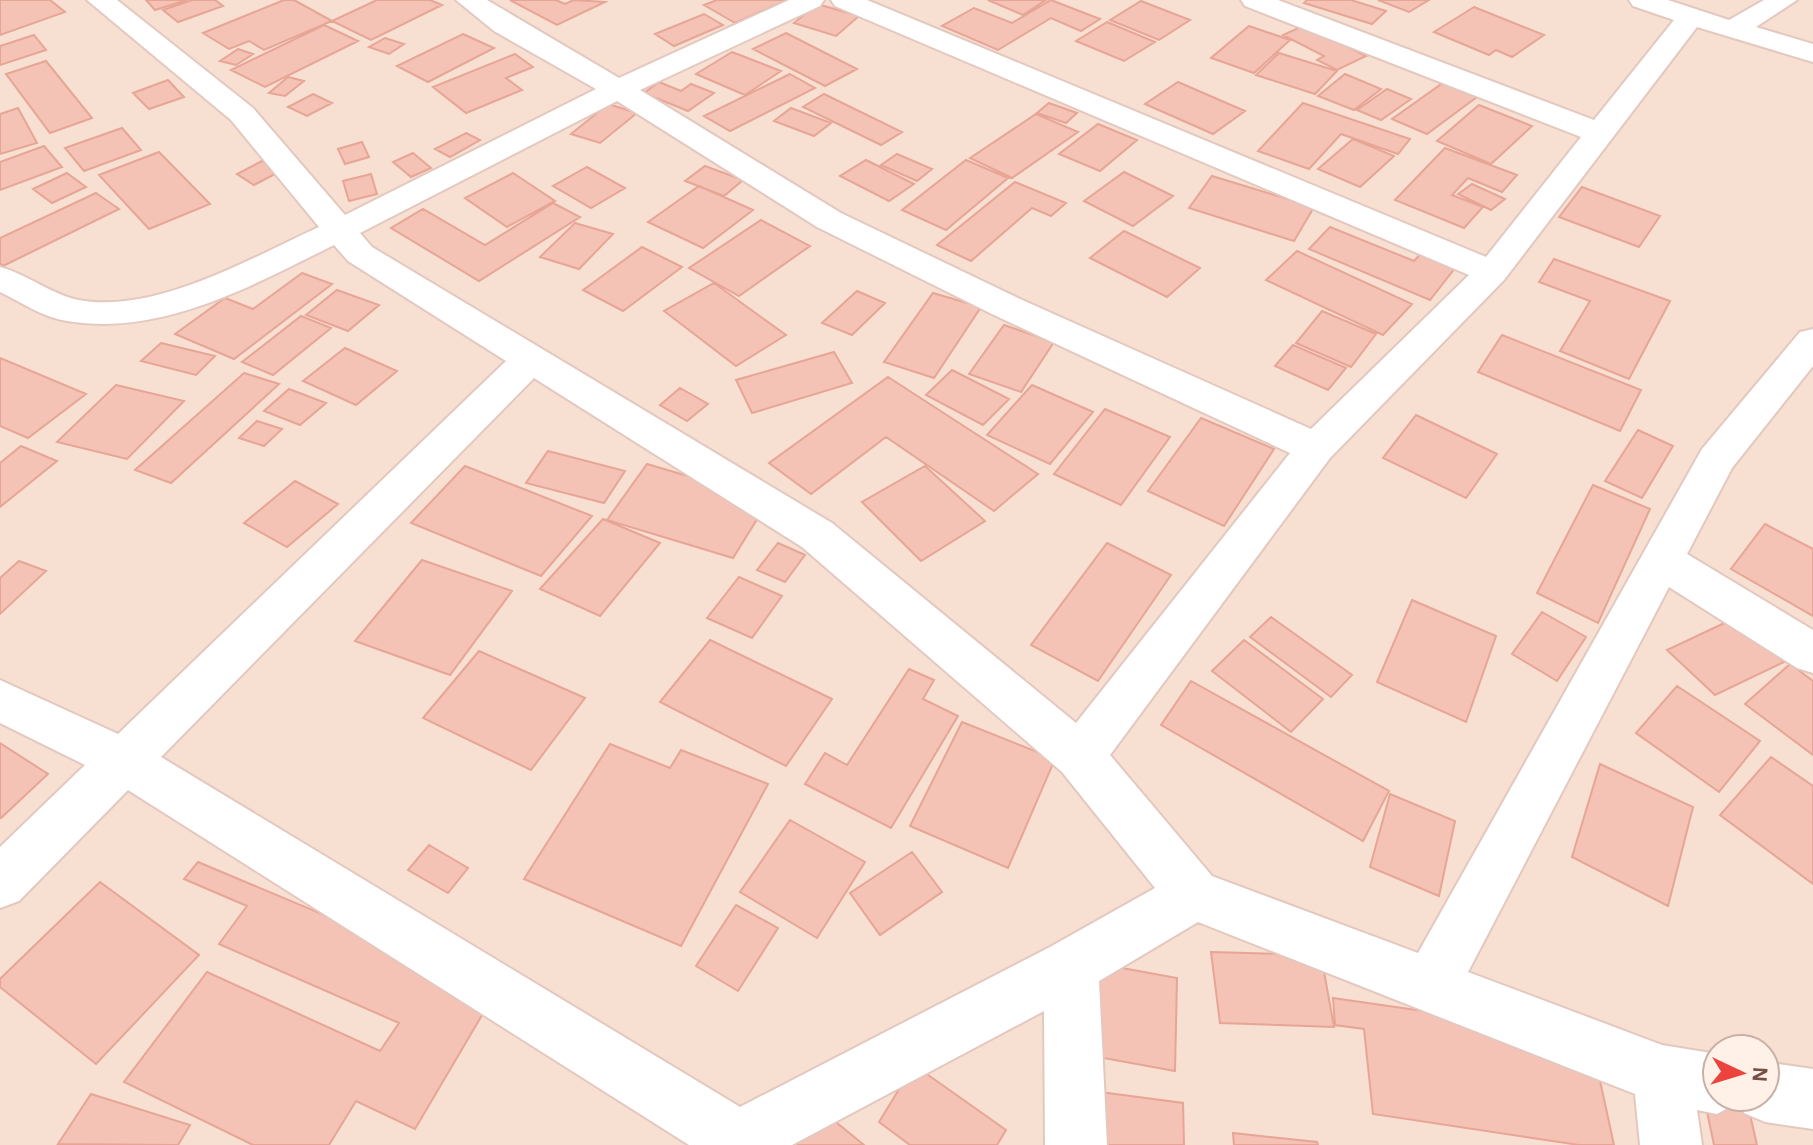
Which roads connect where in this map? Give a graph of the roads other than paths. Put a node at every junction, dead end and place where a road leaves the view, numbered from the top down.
1 (100, 0) edge
2 (469, 0) edge
3 (811, 0) edge
4 (844, 0) edge
5 (1254, 0) edge
6 (1642, 0) edge
7 (1784, 0) edge
8 (1691, 17) junction
9 (1733, 29) junction
10 (1813, 53) edge
11 (618, 89) junction
12 (1602, 134) junction
13 (337, 230) junction
14 (1492, 272) junction
15 (0, 278) edge
16 (1813, 341) edge
17 (530, 360) junction
18 (1316, 448) junction
19 (1660, 559) junction
20 (1813, 654) edge
21 (0, 700) edge
22 (1080, 756) junction
23 (123, 760) junction
24 (0, 883) edge
25 (1194, 895) junction
26 (1070, 967) junction
27 (1430, 987) junction
28 (1689, 1080) edge
29 (1781, 1094) edge
30 (1813, 1099) edge
31 (734, 1143) edge
32 (1076, 1145) edge
33 (1671, 1145) edge

1 - 13 street
2 - 11 street
3 - 11 street
4 - 14 street
5 - 12 street
6 - 8 street
7 - 9 street
8 - 9 street
8 - 12 street
9 - 10 street
11 - 13 street
11 - 18 street
12 - 14 street
13 - 15 street
13 - 17 street
14 - 18 street
16 - 19 street
17 - 22 street
17 - 23 street
18 - 22 street
19 - 20 street
19 - 27 street
21 - 23 street
22 - 25 street
23 - 24 street
23 - 31 street
25 - 26 street
25 - 27 street
26 - 31 street
26 - 32 street
27 - 28 street
28 - 33 street
29 - 30 street

